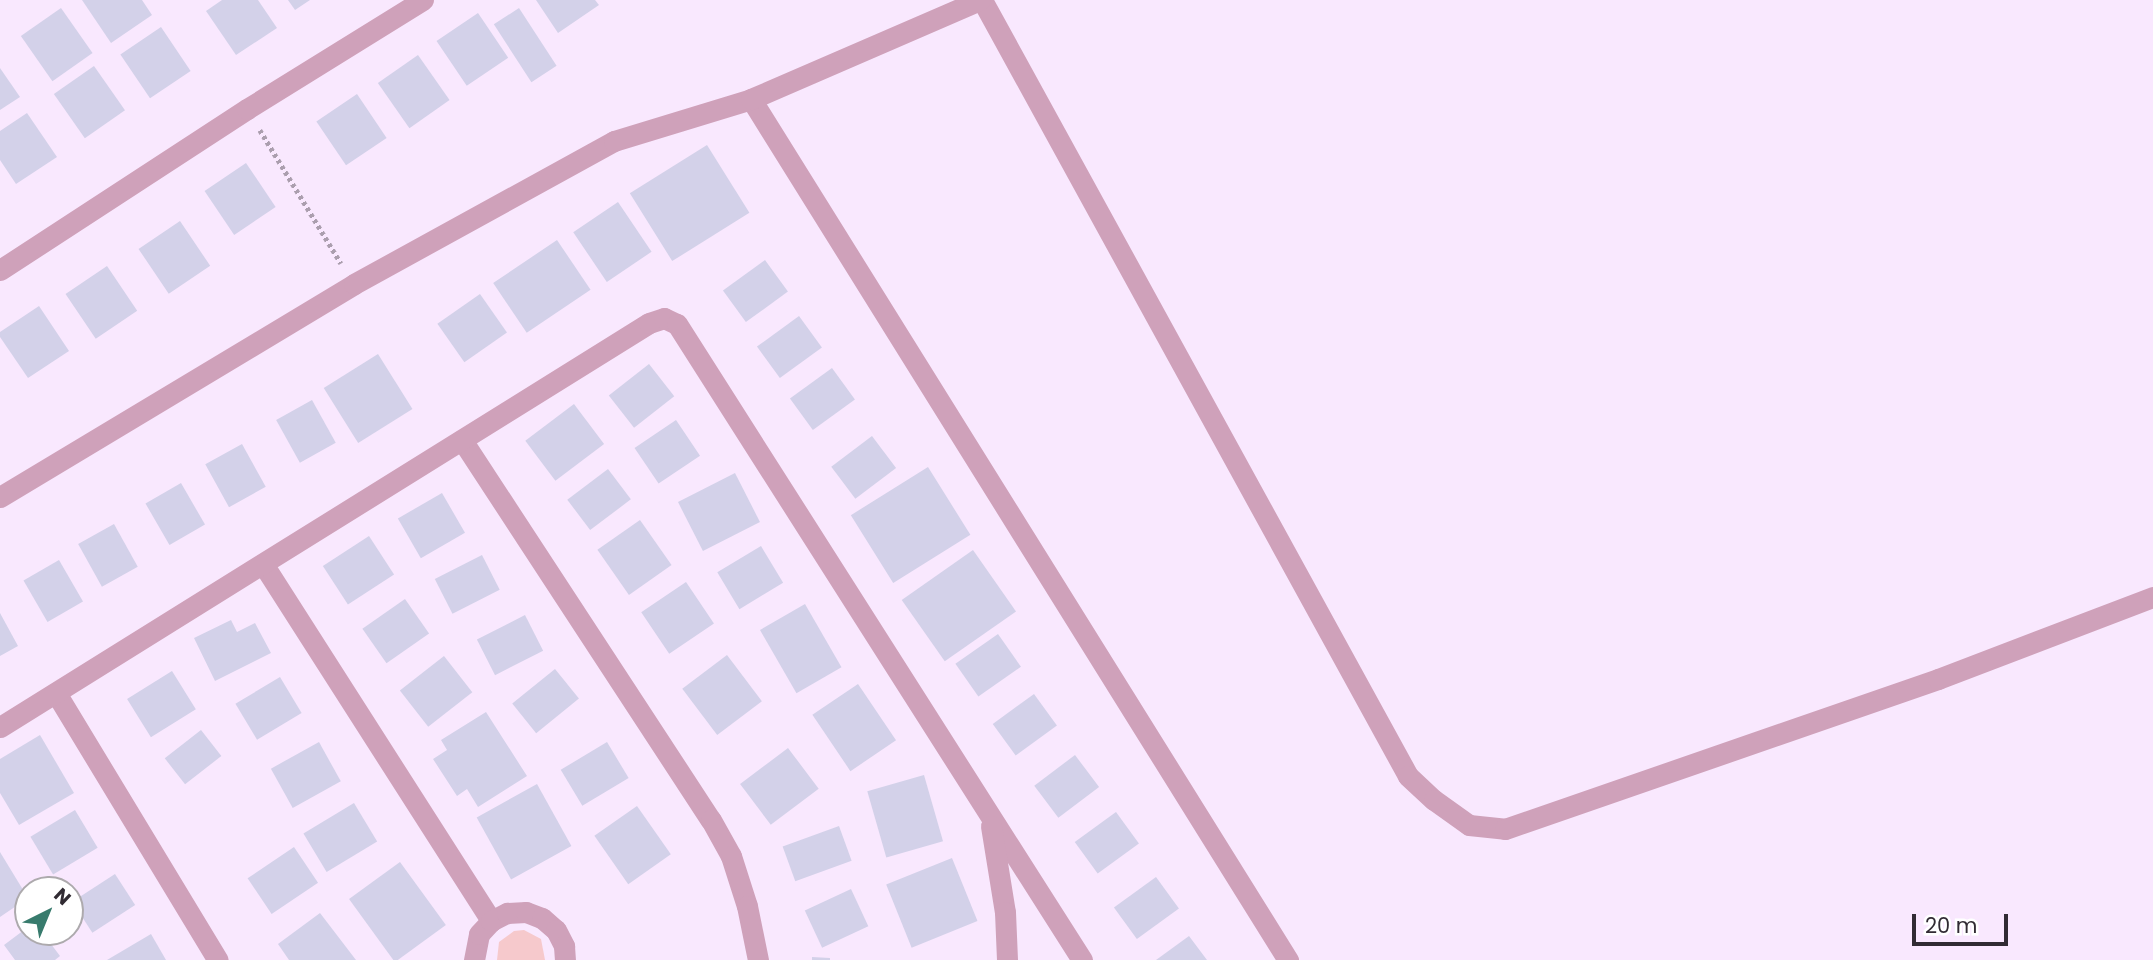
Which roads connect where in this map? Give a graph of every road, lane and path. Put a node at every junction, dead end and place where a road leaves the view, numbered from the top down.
1 (423, 0) edge
2 (981, 0) edge
3 (751, 99) junction
4 (247, 108) junction
5 (0, 270) edge
6 (354, 284) junction
7 (462, 440) junction
8 (0, 498) edge
9 (263, 564) junction
10 (2153, 597) edge
11 (56, 693) junction
12 (0, 727) edge
13 (989, 817) junction
14 (491, 921) junction
15 (218, 960) edge
16 (474, 960) edge
17 (565, 960) edge
18 (758, 960) edge
19 (1007, 960) edge
20 (1082, 960) edge
21 (1288, 960) edge

1 - 4 street
2 - 3 street
2 - 10 street
3 - 6 street
3 - 21 street
4 - 5 street
4 - 6 path
6 - 8 street
7 - 9 street
7 - 13 street
7 - 18 street
9 - 11 street
9 - 14 street
11 - 12 street
11 - 15 street
13 - 19 street
13 - 20 street
14 - 16 street
14 - 17 street

